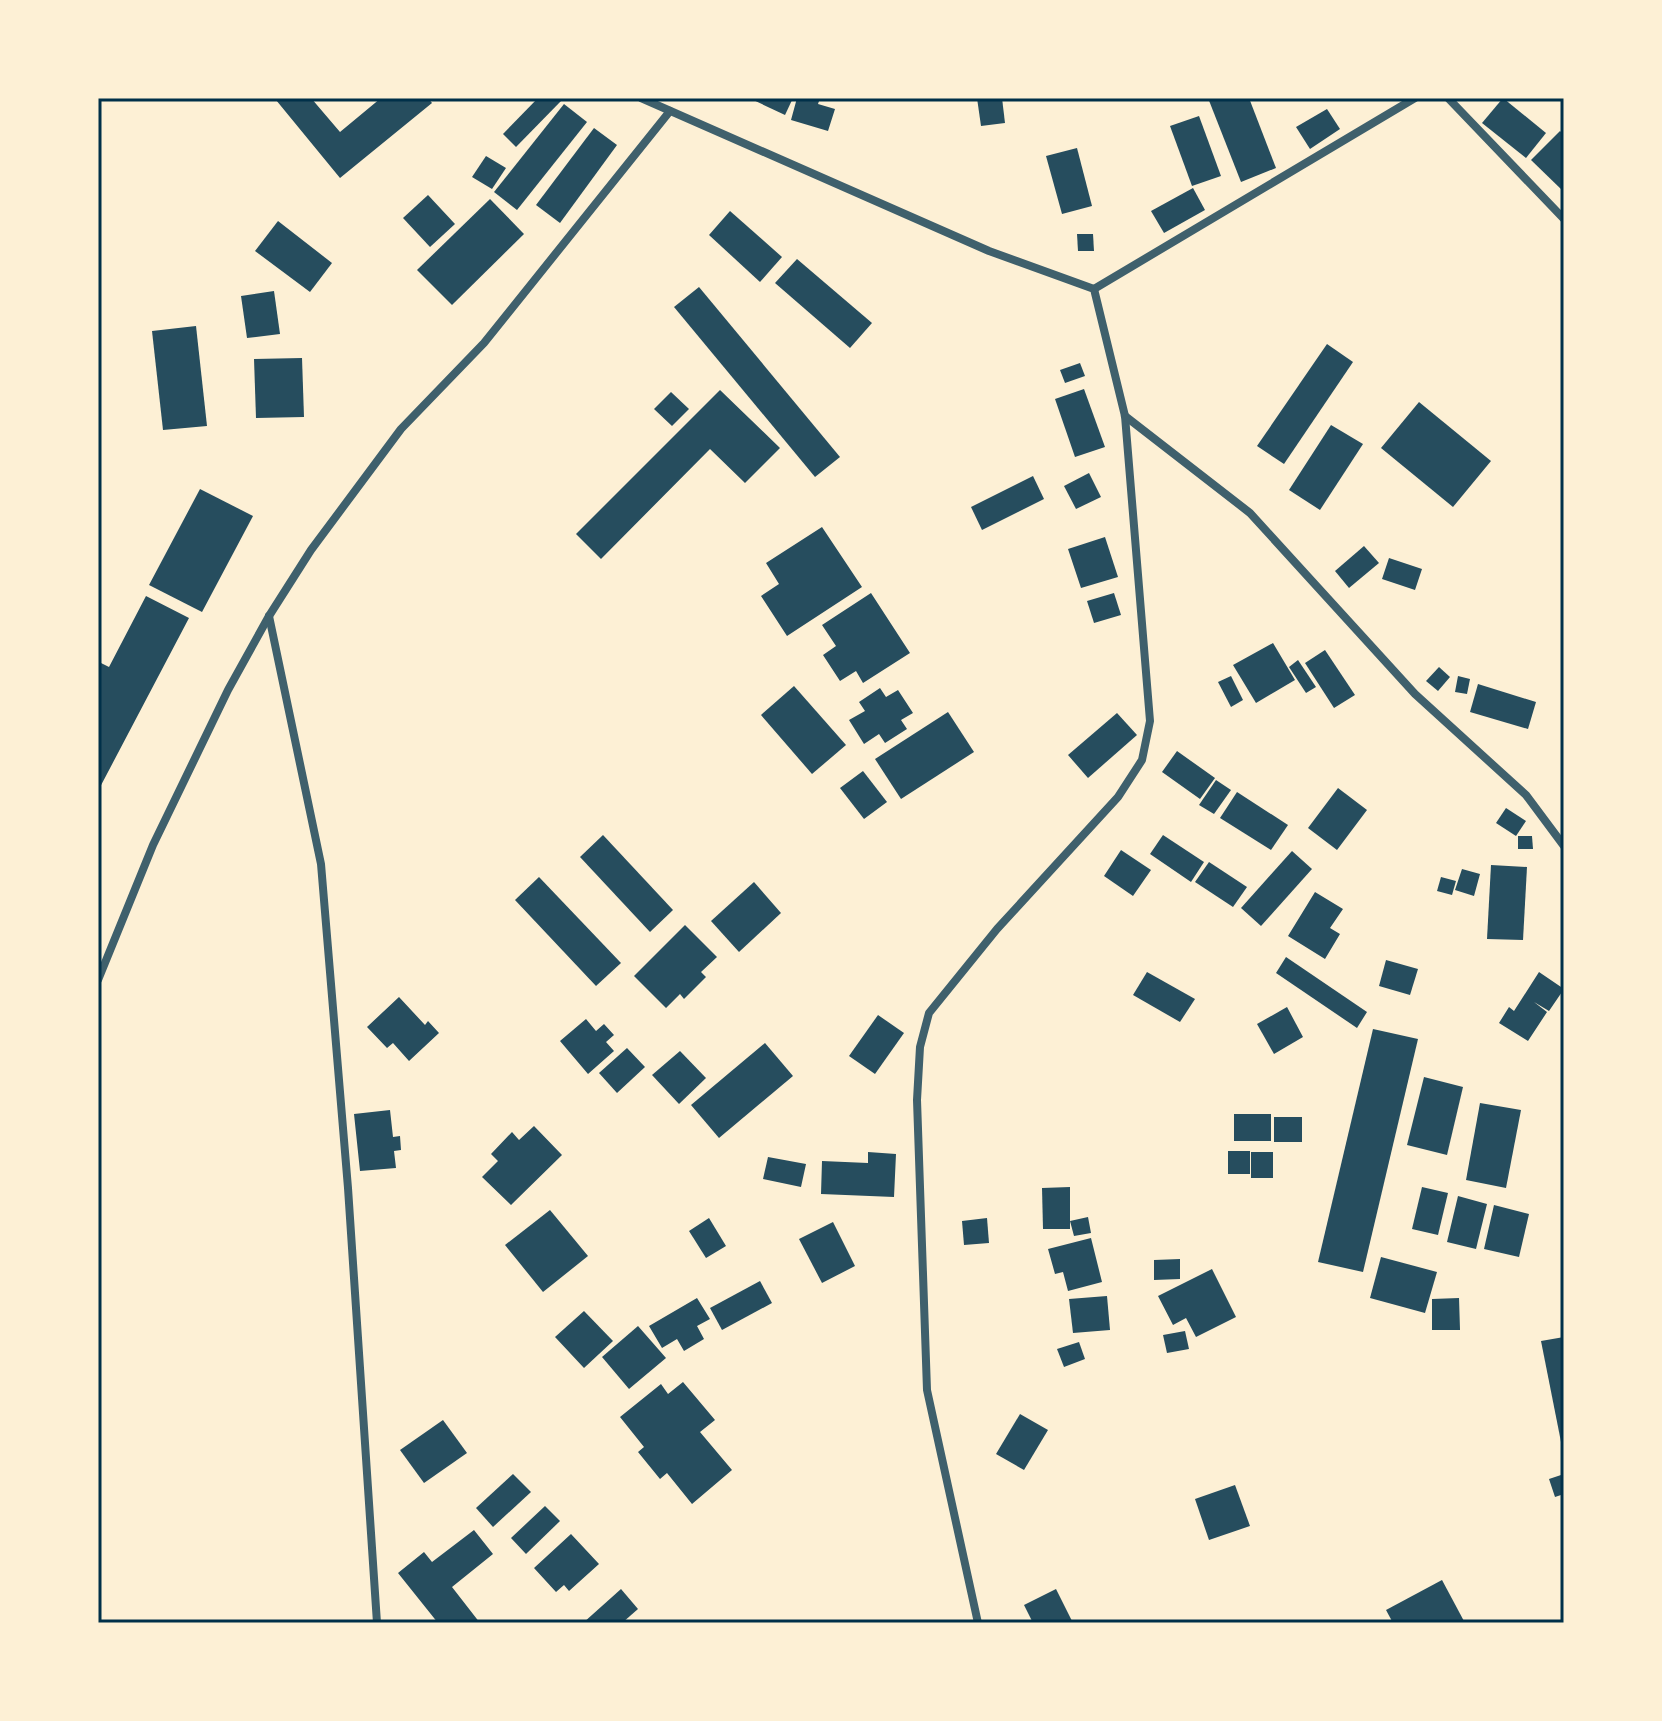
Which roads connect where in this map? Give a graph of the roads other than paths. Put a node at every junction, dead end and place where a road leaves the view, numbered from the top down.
1 (641, 98) edge
2 (1415, 98) edge
3 (1448, 98) edge
4 (670, 111) junction
5 (1564, 219) edge
6 (1094, 289) junction
7 (1125, 416) junction
8 (269, 616) junction
9 (1564, 846) edge
10 (98, 980) edge
11 (377, 1623) edge
12 (978, 1623) edge

1 - 4 street
2 - 6 street
3 - 5 street
4 - 6 street
4 - 8 street
6 - 7 street
7 - 9 street
7 - 12 street
8 - 10 street
8 - 11 street

